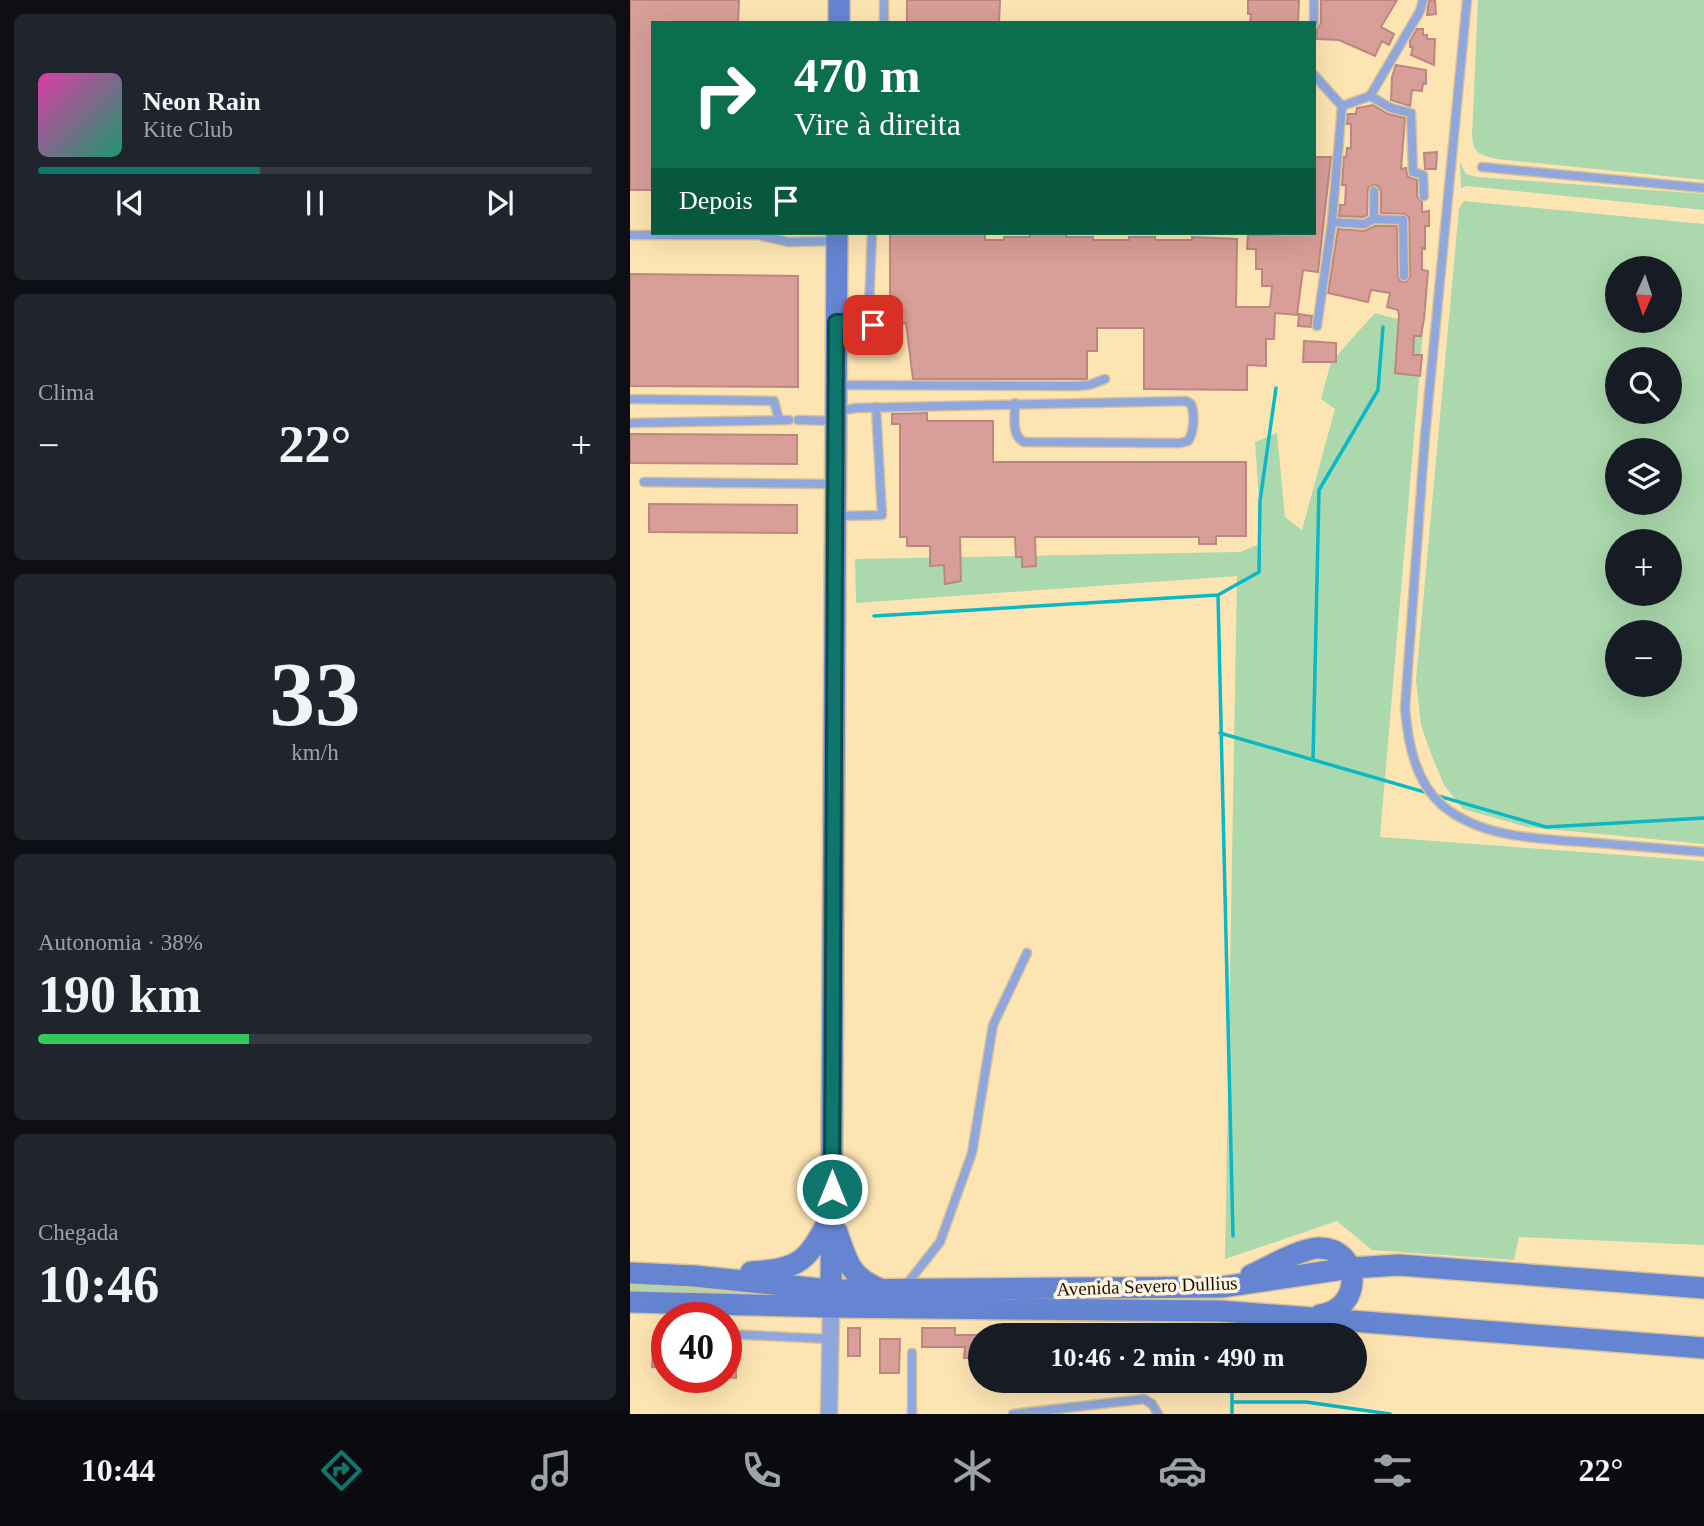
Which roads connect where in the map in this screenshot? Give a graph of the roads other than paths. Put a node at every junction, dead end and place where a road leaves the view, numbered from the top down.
1 (839, 0) edge
2 (884, 0) edge
3 (1314, 0) edge
4 (1423, 0) edge
5 (1467, 0) edge
6 (839, 21) edge
7 (884, 21) edge
8 (1314, 21) edge
9 (1316, 77) edge
10 (1370, 96) junction
11 (1342, 106) junction
12 (1482, 167) dead end
13 (1704, 188) edge
14 (1374, 191) dead end
15 (1424, 196) dead end
16 (1374, 219) junction
17 (1332, 222) junction
18 (630, 235) edge
19 (760, 235) joint
20 (872, 235) edge
21 (837, 237) edge
22 (1404, 276) dead end
23 (869, 307) dead end
24 (836, 322) junction
25 (1317, 326) dead end
26 (890, 328) dead end
27 (1105, 379) dead end
28 (836, 385) junction
29 (630, 399) edge
30 (1015, 403) junction
31 (876, 407) junction
32 (836, 416) junction
33 (779, 420) junction
34 (630, 423) edge
35 (645, 482) dead end
36 (835, 484) junction
37 (835, 516) junction
38 (1704, 852) edge
39 (1027, 953) dead end
40 (831, 1216) junction
41 (1350, 1268) junction
42 (630, 1273) edge
43 (694, 1276) junction
44 (1704, 1288) edge
45 (892, 1290) junction
46 (831, 1299) junction
47 (630, 1302) edge
48 (1293, 1315) junction
49 (742, 1335) edge
50 (830, 1339) junction
51 (1704, 1348) edge
52 (912, 1353) dead end
53 (829, 1414) edge
54 (912, 1414) edge
55 (1013, 1414) edge
56 (1157, 1414) edge

1 - 6 main road
2 - 7 lane
3 - 8 lane
4 - 10 lane
5 - 38 lane
9 - 11 lane
10 - 11 lane
10 - 15 lane
11 - 17 lane
12 - 13 lane
14 - 16 lane
16 - 17 lane
16 - 22 lane
17 - 25 lane
18 - 19 lane
19 - 21 lane
20 - 23 lane
21 - 24 main road
24 - 26 lane
24 - 28 main road
27 - 28 lane
28 - 32 main road
29 - 33 lane
30 - 30 lane
30 - 31 lane
31 - 32 lane
31 - 37 lane
32 - 33 lane
32 - 36 main road
33 - 34 lane
35 - 36 lane
36 - 37 main road
37 - 40 main road
39 - 45 lane
40 - 43 main road
40 - 45 main road
40 - 46 main road
41 - 44 main road, Avenida Severo Dullius
41 - 45 main road, Avenida Severo Dullius
41 - 48 main road
42 - 43 main road, Avenida Severo Dullius
43 - 46 main road, Avenida Severo Dullius
45 - 46 main road, Avenida Severo Dullius
46 - 47 main road, Avenida Severo Dullius
46 - 48 main road, Avenida Severo Dullius
46 - 50 street
48 - 51 main road, Avenida Severo Dullius
49 - 50 lane
50 - 53 street
52 - 54 lane
55 - 56 lane

